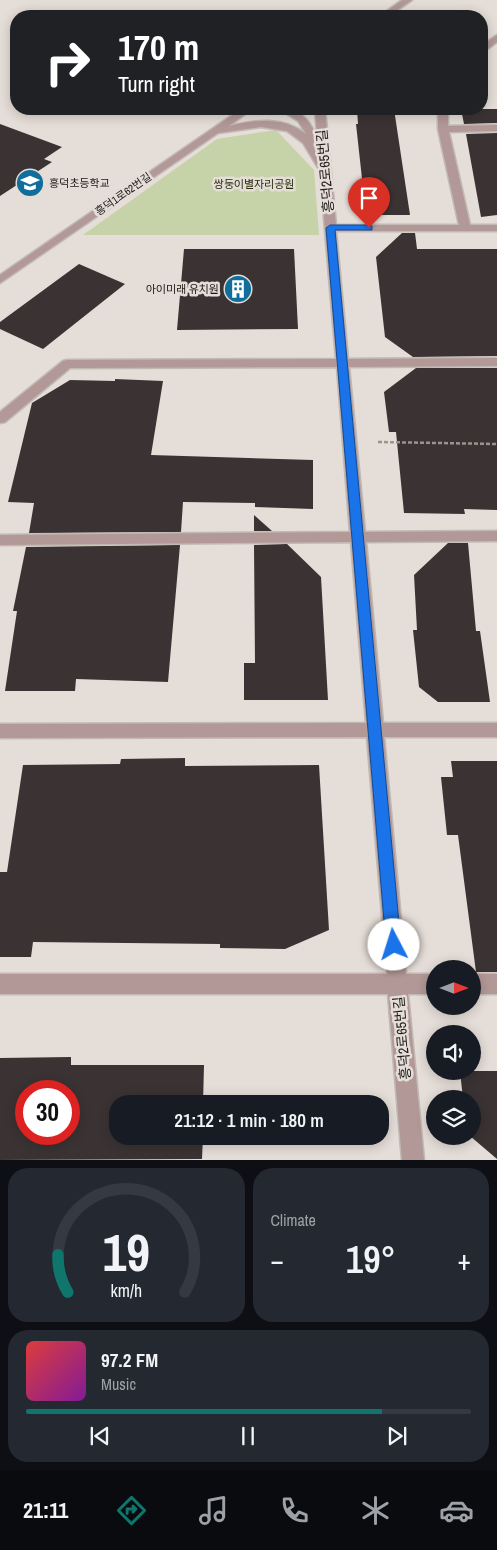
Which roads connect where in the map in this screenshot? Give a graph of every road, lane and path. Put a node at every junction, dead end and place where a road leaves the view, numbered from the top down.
1 (408, 0) edge
2 (393, 10) edge
3 (497, 38) edge
4 (489, 48) edge
5 (238, 115) edge
6 (295, 115) edge
7 (320, 115) edge
8 (443, 115) edge
9 (497, 128) edge
10 (443, 129) junction
11 (209, 134) junction
12 (325, 170) junction
13 (330, 228) junction
14 (465, 228) junction
15 (497, 228) edge
16 (0, 280) edge
17 (342, 362) junction
18 (497, 362) edge
19 (0, 418) edge
20 (349, 442) junction
21 (497, 444) edge
22 (358, 536) junction
23 (497, 536) edge
24 (0, 540) edge
25 (497, 730) edge
26 (0, 731) edge
27 (375, 731) junction
28 (0, 984) edge
29 (397, 984) junction
30 (426, 984) edge
31 (481, 984) edge
32 (497, 984) edge
33 (413, 1160) edge

1 - 2 street
3 - 4 street
5 - 11 street, 흥덕1로62번길
6 - 12 street
7 - 12 street, 흥덕2로65번길
8 - 10 street
9 - 10 street
10 - 14 street
11 - 12 street
11 - 16 street, 흥덕1로62번길
12 - 13 street, 흥덕2로65번길
13 - 14 street
13 - 17 street, 흥덕2로65번길
14 - 15 street
17 - 18 street
17 - 19 street
17 - 20 street, 흥덕2로65번길
20 - 21 path
20 - 22 street, 흥덕2로65번길
22 - 23 street
22 - 24 street
22 - 27 street, 흥덕2로65번길
25 - 27 street
26 - 27 street
27 - 29 street, 흥덕2로65번길
28 - 29 street
29 - 30 street
29 - 33 street, 흥덕2로65번길
31 - 32 street

